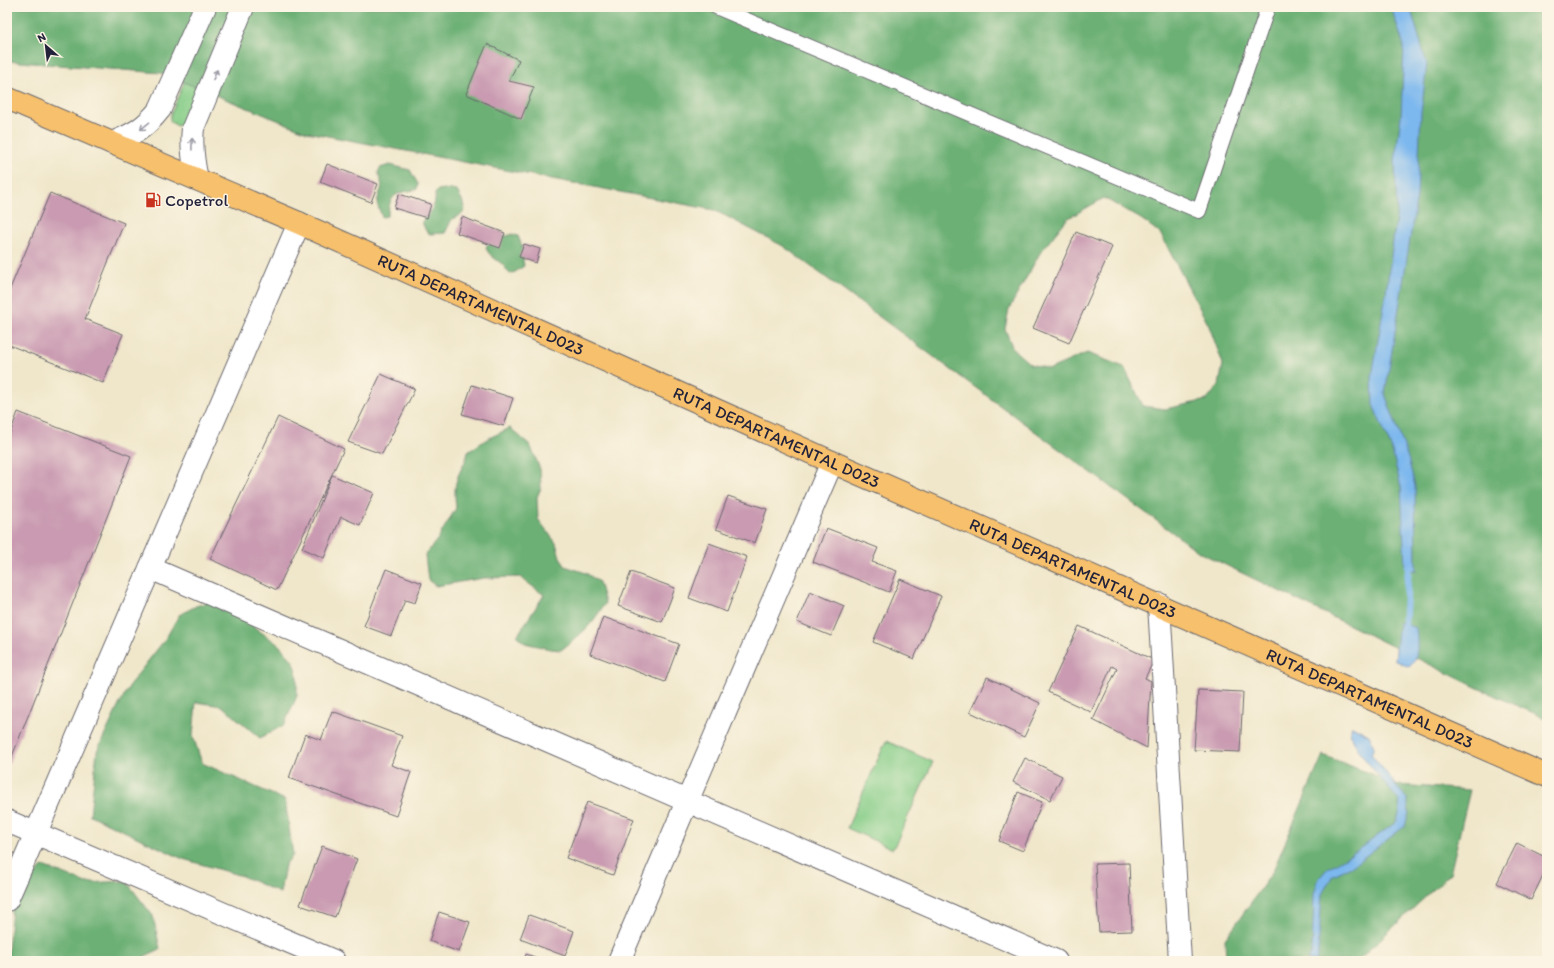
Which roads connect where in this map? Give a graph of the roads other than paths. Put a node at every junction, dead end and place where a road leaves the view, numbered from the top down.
1 (205, 7) edge
2 (243, 7) edge
3 (716, 7) edge
4 (1268, 7) edge
5 (7, 98) edge
6 (112, 143) junction
7 (196, 179) junction
8 (299, 223) junction
9 (832, 462) junction
10 (150, 568) junction
11 (1159, 604) junction
12 (1547, 776) edge
13 (687, 802) junction
14 (7, 822) edge
15 (35, 833) junction
16 (7, 900) edge
17 (325, 959) edge
18 (619, 961) edge
19 (1056, 961) edge
20 (1180, 961) edge

1 -> 6 street
7 -> 2 street
3 - 4 lane
5 - 6 main road, RUTA DEPARTAMENTAL D023
6 - 7 main road, RUTA DEPARTAMENTAL D023
7 - 8 main road, RUTA DEPARTAMENTAL D023
8 - 9 main road, RUTA DEPARTAMENTAL D023
8 - 10 street
9 - 11 main road, RUTA DEPARTAMENTAL D023
9 - 13 street
10 - 13 street
10 - 15 street
11 - 12 main road, RUTA DEPARTAMENTAL D023
11 - 20 street
13 - 18 street
13 - 19 street
14 - 15 street
15 - 16 street
15 - 17 street

